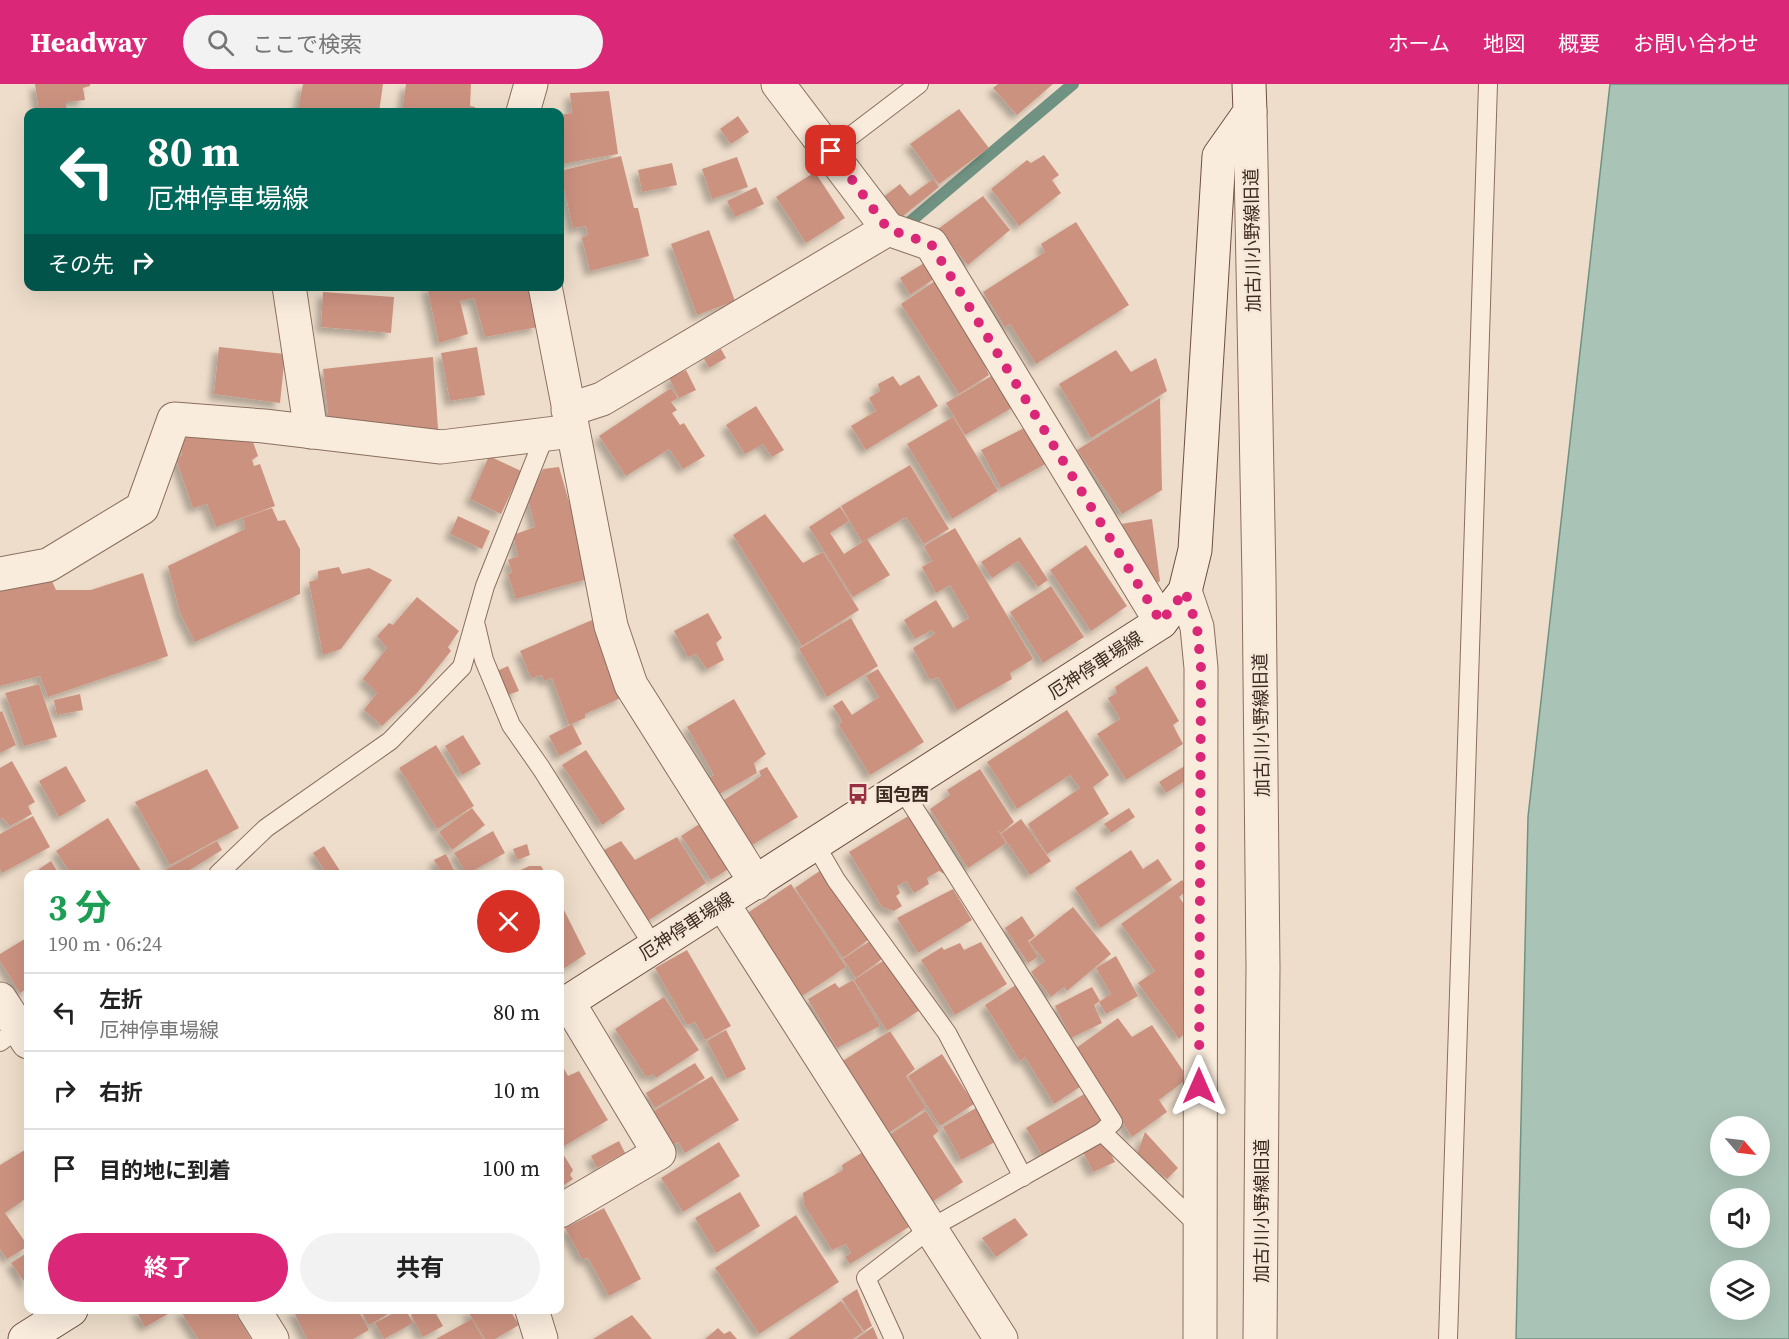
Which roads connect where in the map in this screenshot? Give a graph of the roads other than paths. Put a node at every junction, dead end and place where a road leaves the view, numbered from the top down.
1 (531, 84) edge
2 (778, 84) edge
3 (919, 84) edge
4 (1488, 84) edge
5 (1249, 98) edge
6 (524, 108) edge
7 (831, 151) junction
8 (888, 229) junction
9 (290, 291) edge
10 (546, 291) edge
11 (562, 426) junction
12 (312, 432) junction
13 (0, 574) edge
14 (1185, 591) junction
15 (475, 622) junction
16 (1161, 622) junction
17 (902, 789) junction
18 (815, 844) junction
19 (222, 870) edge
20 (756, 883) junction
21 (723, 903) junction
22 (654, 947) junction
23 (0, 999) edge
24 (564, 1004) edge
25 (19, 1034) edge
26 (1102, 1132) junction
27 (1023, 1177) junction
28 (564, 1209) edge
29 (1199, 1226) junction
30 (931, 1228) junction
31 (65, 1314) edge
32 (256, 1314) edge
33 (533, 1314) edge
34 (25, 1339) edge
35 (272, 1339) edge
36 (541, 1339) edge
37 (894, 1339) edge
38 (1001, 1339) edge
39 (1200, 1339) edge
40 (1260, 1339) edge
41 (1448, 1339) edge

1 - 6 street
2 - 7 street
3 - 7 lane
4 - 41 lane
5 - 14 street, 厄神停車場線
5 - 40 street, 加古川小野線旧道
7 - 8 street
8 - 11 street
8 - 16 street
9 - 12 street
10 - 11 street
11 - 12 street
11 - 15 lane
11 - 20 street
12 - 13 street
14 - 16 street, 厄神停車場線
14 - 29 street
15 - 19 lane
15 - 22 lane
16 - 17 street, 厄神停車場線
17 - 18 street, 厄神停車場線
17 - 26 lane
18 - 20 street, 厄神停車場線
18 - 27 lane
20 - 21 street, 厄神停車場線
21 - 22 street, 厄神停車場線
21 - 30 street
22 - 24 street, 厄神停車場線
23 - 25 street
24 - 28 street
26 - 27 lane
26 - 29 lane
27 - 30 lane
29 - 39 street
30 - 37 lane
30 - 38 street
31 - 34 street
32 - 35 street
33 - 36 street

